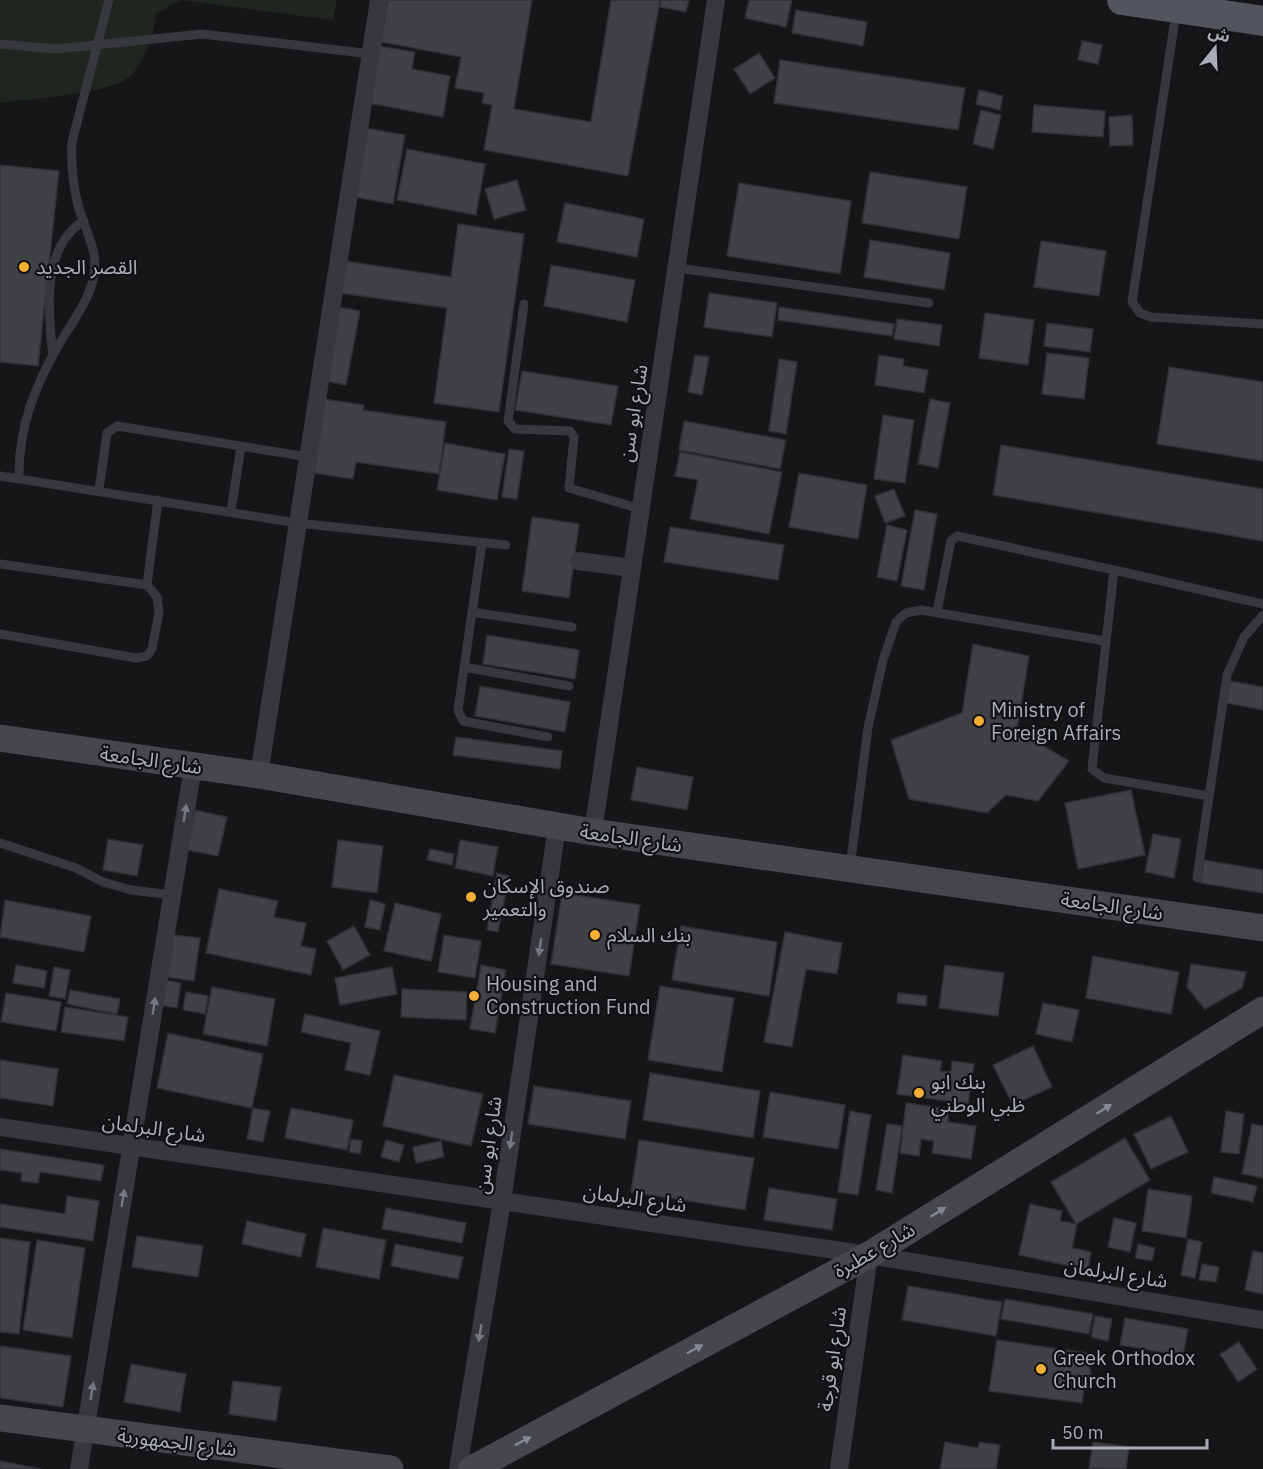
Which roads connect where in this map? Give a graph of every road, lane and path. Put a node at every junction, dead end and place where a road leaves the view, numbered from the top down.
1 (109, 0) edge
2 (379, 0) edge
3 (716, 0) edge
4 (1122, 0) edge
5 (1177, 8) junction
6 (1263, 21) edge
7 (0, 45) edge
8 (99, 45) junction
9 (371, 54) junction
10 (84, 221) junction
11 (678, 268) junction
12 (929, 303) dead end
13 (524, 304) dead end
14 (1263, 324) edge
15 (53, 356) junction
16 (241, 447) junction
17 (308, 457) junction
18 (0, 476) edge
19 (19, 478) junction
20 (99, 490) junction
21 (158, 500) junction
22 (641, 509) junction
23 (231, 512) junction
24 (297, 523) junction
25 (482, 543) junction
26 (506, 545) dead end
27 (578, 561) dead end
28 (0, 564) edge
29 (632, 568) junction
30 (1114, 570) junction
31 (147, 585) junction
32 (1263, 604) edge
33 (472, 612) junction
34 (937, 612) junction
35 (1263, 615) edge
36 (572, 627) dead end
37 (0, 634) edge
38 (1105, 641) junction
39 (464, 667) junction
40 (568, 686) dead end
41 (548, 737) dead end
42 (0, 738) edge
43 (193, 767) junction
44 (259, 775) junction
45 (1209, 796) junction
46 (557, 827) junction
47 (593, 832) junction
48 (0, 843) edge
49 (850, 869) junction
50 (1197, 879) dead end
51 (172, 895) junction
52 (1263, 928) edge
53 (1263, 1010) edge
54 (0, 1127) edge
55 (131, 1148) junction
56 (502, 1201) junction
57 (869, 1255) junction
58 (1263, 1320) edge
59 (0, 1418) edge
60 (86, 1430) junction
61 (79, 1469) edge
62 (390, 1469) edge
63 (458, 1469) edge
64 (472, 1469) edge
65 (839, 1469) edge

1 - 8 lane
2 - 9 street
3 - 11 street, شارع ابو سن
4 - 5 main road
5 - 6 main road
5 - 14 lane
7 - 8 lane
8 - 9 lane
8 - 10 lane
9 - 17 street
10 - 15 lane
10 - 15 lane
11 - 12 lane
11 - 22 street, شارع ابو سن
13 - 22 lane
15 - 19 lane
16 - 17 lane
16 - 20 lane
16 - 23 lane
17 - 24 street
18 - 19 lane
19 - 20 lane
20 - 21 lane
21 - 23 lane
21 - 31 lane
22 - 29 street, شارع ابو سن
23 - 24 lane
24 - 25 lane
24 - 44 street
25 - 26 lane
25 - 33 lane
27 - 29 street
28 - 31 lane
29 - 47 street, شارع ابو سن
30 - 32 lane
30 - 34 lane
30 - 38 lane
31 - 37 lane
33 - 36 lane
33 - 39 lane
34 - 38 lane
34 - 49 lane
35 - 45 lane
38 - 45 lane
39 - 40 lane
39 - 41 lane
42 - 43 main road, شارع الجامعة
43 - 44 main road, شارع الجامعة
51 -> 43 street
44 - 46 main road, شارع الجامعة
45 - 50 lane
46 - 47 main road, شارع الجامعة
46 -> 56 street, شارع ابو سن
47 - 49 main road, شارع الجامعة
48 - 51 lane
49 - 52 main road, شارع الجامعة
55 -> 51 street
57 -> 53 main road, شارع عطبرة
54 - 55 street, شارع البرلمان
55 - 56 street, شارع البرلمان
60 -> 55 street
56 - 57 street, شارع البرلمان
56 -> 63 street, شارع ابو سن
57 - 58 street, شارع البرلمان
64 -> 57 main road, شارع عطبرة
57 - 65 street, شارع ابو قرجة
59 - 60 main road, شارع الجمهورية
60 - 61 street
60 - 62 main road, شارع الجمهورية

